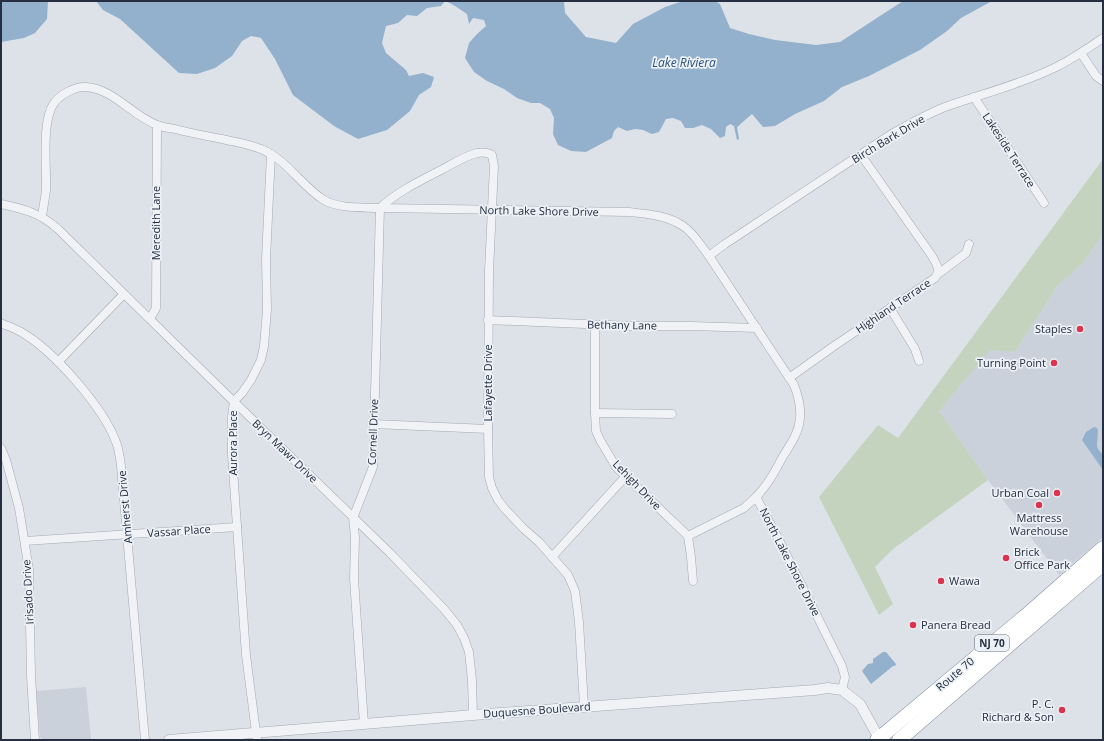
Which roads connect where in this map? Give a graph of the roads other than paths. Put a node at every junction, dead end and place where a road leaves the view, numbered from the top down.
1 (1103, 38) edge
2 (1081, 53) junction
3 (1103, 81) edge
4 (974, 98) junction
5 (157, 125) junction
6 (272, 154) junction
7 (861, 155) junction
8 (1044, 203) dead end
9 (1, 204) edge
10 (380, 208) junction
11 (492, 210) junction
12 (42, 217) junction
13 (970, 244) dead end
14 (709, 256) junction
15 (938, 274) junction
16 (124, 294) junction
17 (890, 308) junction
18 (150, 319) junction
19 (488, 320) junction
20 (1, 323) edge
21 (595, 324) junction
22 (757, 328) junction
23 (919, 361) dead end
24 (58, 362) junction
25 (789, 378) junction
26 (234, 401) junction
27 (595, 413) junction
28 (672, 414) dead end
29 (374, 424) junction
30 (488, 430) junction
31 (1, 448) edge
32 (626, 476) junction
33 (756, 497) junction
34 (353, 518) junction
35 (237, 527) junction
36 (127, 534) junction
37 (688, 536) junction
38 (24, 541) junction
39 (1103, 548) edge
40 (552, 557) junction
41 (1103, 564) edge
42 (692, 581) dead end
43 (842, 690) junction
44 (584, 706) junction
45 (473, 715) junction
46 (364, 724) junction
47 (257, 736) edge
48 (878, 739) edge
49 (36, 740) edge
50 (145, 740) edge
51 (169, 740) edge
52 (899, 740) edge

1 - 2 street, Birch Bark Drive
2 - 3 street
2 - 4 street, Birch Bark Drive
4 - 7 street, Birch Bark Drive
4 - 8 street, Lakeside Terrace
5 - 6 street, North Lake Shore Drive
5 - 12 street, North Lake Shore Drive
5 - 18 street, Meredith Lane
6 - 10 street, North Lake Shore Drive
6 - 26 street, Aurora Place
7 - 14 street, Birch Bark Drive
7 - 15 street, Highland Terrace
9 - 12 street
10 - 11 street, North Lake Shore Drive
10 - 11 street, Lafayette Drive
10 - 29 street, Cornell Drive
11 - 14 street, North Lake Shore Drive
11 - 19 street, Lafayette Drive
12 - 16 street, Bryn Mawr Drive
13 - 15 street
14 - 22 street, North Lake Shore Drive
15 - 17 street, Highland Terrace
16 - 18 street, Bryn Mawr Drive
16 - 24 street
17 - 23 street
17 - 25 street, Highland Terrace
18 - 26 street, Bryn Mawr Drive
19 - 21 street, Bethany Lane
19 - 30 street, Lafayette Drive
20 - 24 street, Amherst Drive
21 - 22 street, Bethany Lane
21 - 27 street, Lehigh Drive
22 - 25 street, North Lake Shore Drive
24 - 36 street, Amherst Drive
25 - 33 street, North Lake Shore Drive
26 - 34 street, Bryn Mawr Drive
26 - 35 street, Aurora Place
27 - 28 street
27 - 32 street, Lehigh Drive
29 - 30 street
29 - 34 street, Cornell Drive
30 - 40 street, Lafayette Drive
31 - 38 street, Irisado Drive
32 - 37 street, Lehigh Drive
32 - 40 street
33 - 37 street
33 - 43 street, North Lake Shore Drive
34 - 45 street, Bryn Mawr Drive
34 - 46 street, Cornell Drive
35 - 36 street, Vassar Place
35 - 47 street, Aurora Place
36 - 38 street, Vassar Place
36 - 50 street, Amherst Drive
37 - 42 street
38 - 49 street, Irisado Drive
39 - 48 highway, Route 70 / NJ 70
40 - 44 street, Lafayette Drive
41 - 52 highway, Route 70 / NJ 70
43 - 44 street, Duquesne Boulevard
43 - 48 street
44 - 45 street, Duquesne Boulevard
45 - 46 street, Duquesne Boulevard
46 - 47 street, Duquesne Boulevard
47 - 51 street, Duquesne Boulevard

